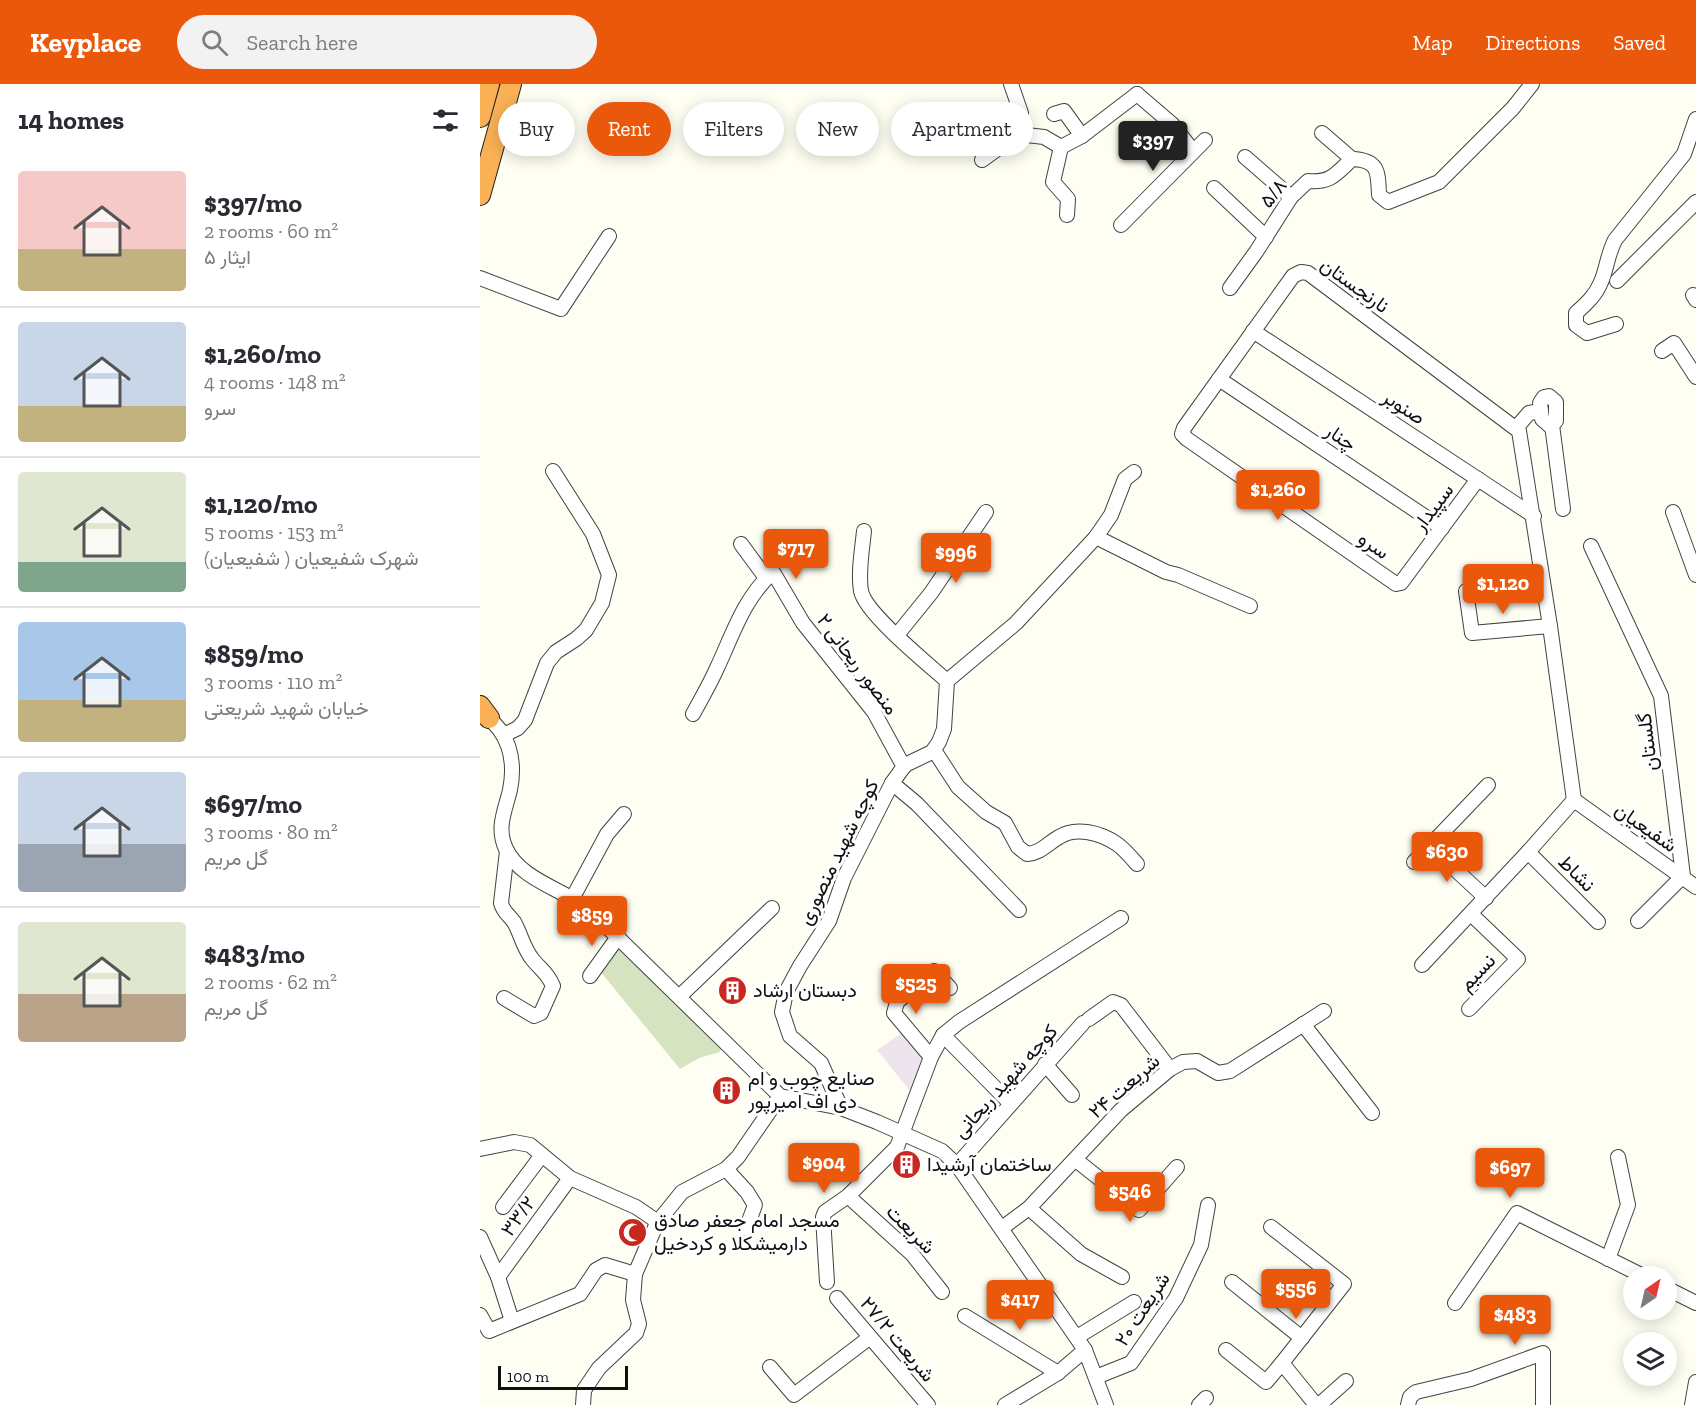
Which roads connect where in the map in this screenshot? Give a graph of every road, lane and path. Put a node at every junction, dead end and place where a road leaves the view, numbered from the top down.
1 (489, 84) edge
2 (511, 84) edge
3 (1011, 84) edge
4 (1532, 84) edge
5 (1138, 89) edge
6 (1017, 102) edge
7 (1054, 114) dead end
8 (480, 117) edge
9 (1696, 119) edge
10 (1322, 134) dead end
11 (1033, 136) edge
12 (1082, 136) junction
13 (1205, 140) dead end
14 (1061, 147) junction
15 (1193, 152) junction
16 (988, 156) edge
17 (1245, 157) dead end
18 (1352, 159) junction
19 (982, 160) dead end
20 (1214, 188) dead end
21 (480, 195) edge
22 (1291, 197) junction
23 (1696, 202) edge
24 (1067, 215) dead end
25 (1121, 225) dead end
26 (609, 236) dead end
27 (1266, 237) junction
28 (480, 278) edge
29 (1617, 281) dead end
30 (1230, 288) dead end
31 (1616, 324) dead end
32 (1253, 331) junction
33 (1662, 351) dead end
34 (1696, 378) edge
35 (1219, 379) junction
36 (1517, 429) junction
37 (1182, 434) joint
38 (553, 471) dead end
39 (1134, 471) dead end
40 (1478, 479) junction
41 (1563, 509) dead end
42 (986, 512) dead end
43 (1673, 512) dead end
44 (1534, 516) junction
45 (1442, 528) junction
46 (864, 531) dead end
47 (1096, 537) junction
48 (741, 544) dead end
49 (1591, 546) dead end
50 (1693, 555) edge
51 (1696, 575) edge
52 (766, 578) junction
53 (1396, 584) joint
54 (1466, 591) dead end
55 (1250, 606) dead end
56 (1550, 626) junction
57 (897, 635) junction
58 (947, 681) junction
59 (482, 713) edge
60 (693, 714) dead end
61 (504, 735) junction
62 (934, 750) junction
63 (904, 767) junction
64 (892, 783) junction
65 (1488, 785) dead end
66 (1574, 800) junction
67 (624, 814) dead end
68 (1430, 846) junction
69 (507, 851) junction
70 (1528, 852) junction
71 (1414, 862) dead end
72 (1137, 864) dead end
73 (1683, 876) junction
74 (1696, 887) edge
75 (1486, 898) junction
76 (573, 899) junction
77 (772, 908) dead end
78 (1019, 910) dead end
79 (1471, 914) junction
80 (1120, 918) dead end
81 (1638, 921) dead end
82 (1598, 922) dead end
83 (618, 937) junction
84 (1422, 965) dead end
85 (590, 976) dead end
86 (950, 988) dead end
87 (680, 996) junction
88 (504, 998) dead end
89 (1469, 1009) dead end
90 (1324, 1011) dead end
91 (1303, 1024) junction
92 (943, 1035) junction
93 (931, 1057) junction
94 (1045, 1064) junction
95 (1170, 1069) junction
96 (1072, 1095) dead end
97 (780, 1096) junction
98 (1010, 1103) junction
99 (841, 1108) junction
100 (1372, 1113) dead end
101 (903, 1132) junction
102 (480, 1149) edge
103 (542, 1155) junction
104 (1618, 1157) dead end
105 (1076, 1160) junction
106 (957, 1165) junction
107 (1177, 1167) dead end
108 (726, 1169) junction
109 (570, 1178) junction
110 (848, 1196) junction
111 (1208, 1205) dead end
112 (503, 1207) dead end
113 (1029, 1208) junction
114 (658, 1222) junction
115 (1271, 1227) dead end
116 (1002, 1228) junction
117 (746, 1230) dead end
118 (480, 1237) edge
119 (1608, 1259) junction
120 (1623, 1266) edge
121 (635, 1274) junction
122 (498, 1277) junction
123 (1122, 1277) dead end
124 (827, 1282) dead end
125 (1232, 1282) dead end
126 (942, 1293) dead end
127 (1677, 1294) edge
128 (837, 1298) dead end
129 (1134, 1302) dead end
130 (1455, 1303) dead end
131 (1696, 1303) edge
132 (480, 1315) edge
133 (965, 1316) dead end
134 (512, 1321) junction
135 (1077, 1337) junction
136 (869, 1338) junction
137 (1302, 1338) junction
138 (1085, 1350) junction
139 (1226, 1350) dead end
140 (1282, 1363) junction
141 (770, 1367) dead end
142 (1058, 1373) junction
143 (1096, 1377) junction
144 (1346, 1381) dead end
145 (1696, 1382) edge
146 (583, 1405) edge
147 (928, 1405) edge
148 (1005, 1405) edge
149 (1106, 1405) edge
150 (1317, 1405) edge
151 (1407, 1405) edge
152 (1543, 1405) edge
153 (1692, 1405) edge

1 - 8 highway
2 - 21 highway
3 - 6 street
4 - 18 street
5 - 12 street
5 - 15 street
7 - 12 street
9 - 31 street
10 - 18 street
11 - 14 street
12 - 14 street
13 - 15 street
14 - 24 street
15 - 25 street
16 - 19 street
17 - 22 street
18 - 22 street, ۵/۸
20 - 27 street
22 - 27 street, ۵/۸
23 - 29 street
26 - 28 street
27 - 30 street, ۵/۸
32 - 35 street, نارنجستان
32 - 36 street, نارنجستان
32 - 40 street, صنوبر
33 - 34 street
35 - 37 street, نارنجستان
35 - 45 street, چنار
36 - 41 street
36 - 44 street
37 - 53 street, سرو
38 - 61 street
39 - 47 street
40 - 44 street, صنوبر
40 - 45 street, سپیدار
42 - 57 street
43 - 50 street
44 - 56 street
45 - 53 street, سپیدار
46 - 57 street
47 - 55 street
47 - 58 street
48 - 52 street
49 - 73 street, گلستان
50 - 51 street
52 - 60 street
52 - 63 street, منصور ریحانی ۲
54 - 56 street
56 - 66 street
57 - 58 street
58 - 62 street
59 - 61 street
61 - 69 street
62 - 63 street, کوچه شهید منصوری
62 - 72 street
63 - 64 street, کوچه شهید منصوری
64 - 78 street
64 - 99 street, کوچه شهید منصوری
65 - 68 street
66 - 70 street
66 - 73 street, شفیعیان
67 - 76 street
68 - 71 street
68 - 75 street
69 - 76 street
69 - 88 street
70 - 75 street
70 - 82 street, نشاط
73 - 74 street, شفیعیان
73 - 81 street
75 - 79 street
76 - 83 street
77 - 87 street
79 - 84 street
79 - 89 street, نسیم
80 - 92 street
83 - 85 street
83 - 87 street
86 - 93 street
87 - 97 street
90 - 91 street, شریعت ۲۴
91 - 95 street, شریعت ۲۴
91 - 100 street
92 - 93 street
92 - 98 street
93 - 101 street
94 - 95 street, کوچه شهید ریحانی
94 - 96 street
94 - 98 street, کوچه شهید ریحانی
95 - 105 street, شریعت ۲۴
97 - 99 street
97 - 108 street
98 - 106 street, کوچه شهید ریحانی
99 - 101 street
101 - 106 street
101 - 110 street
102 - 103 street
103 - 109 street
103 - 112 street
104 - 119 street
105 - 107 street
105 - 113 street, شریعت ۲۴
106 - 116 street
108 - 114 street
108 - 117 street
109 - 114 street
109 - 122 street, ۳۳/۲
110 - 124 street
110 - 126 street, شریعت
111 - 143 street, شریعت ۲۰
113 - 116 street, شریعت ۲۴
113 - 123 street
114 - 121 street
115 - 137 street
116 - 135 street
118 - 122 street
119 - 120 street
119 - 130 street
121 - 134 street
121 - 146 street
122 - 134 street
125 - 137 street
127 - 131 street
128 - 136 street, شریعت ۲۷/۲
129 - 135 street
132 - 134 street
133 - 142 street
135 - 138 street
136 - 141 street
136 - 147 street, شریعت ۲۷/۲
137 - 140 street
138 - 142 street
138 - 143 street
139 - 140 street
140 - 150 street
142 - 148 street
143 - 149 street
144 - 150 street
145 - 153 street
151 - 152 street

